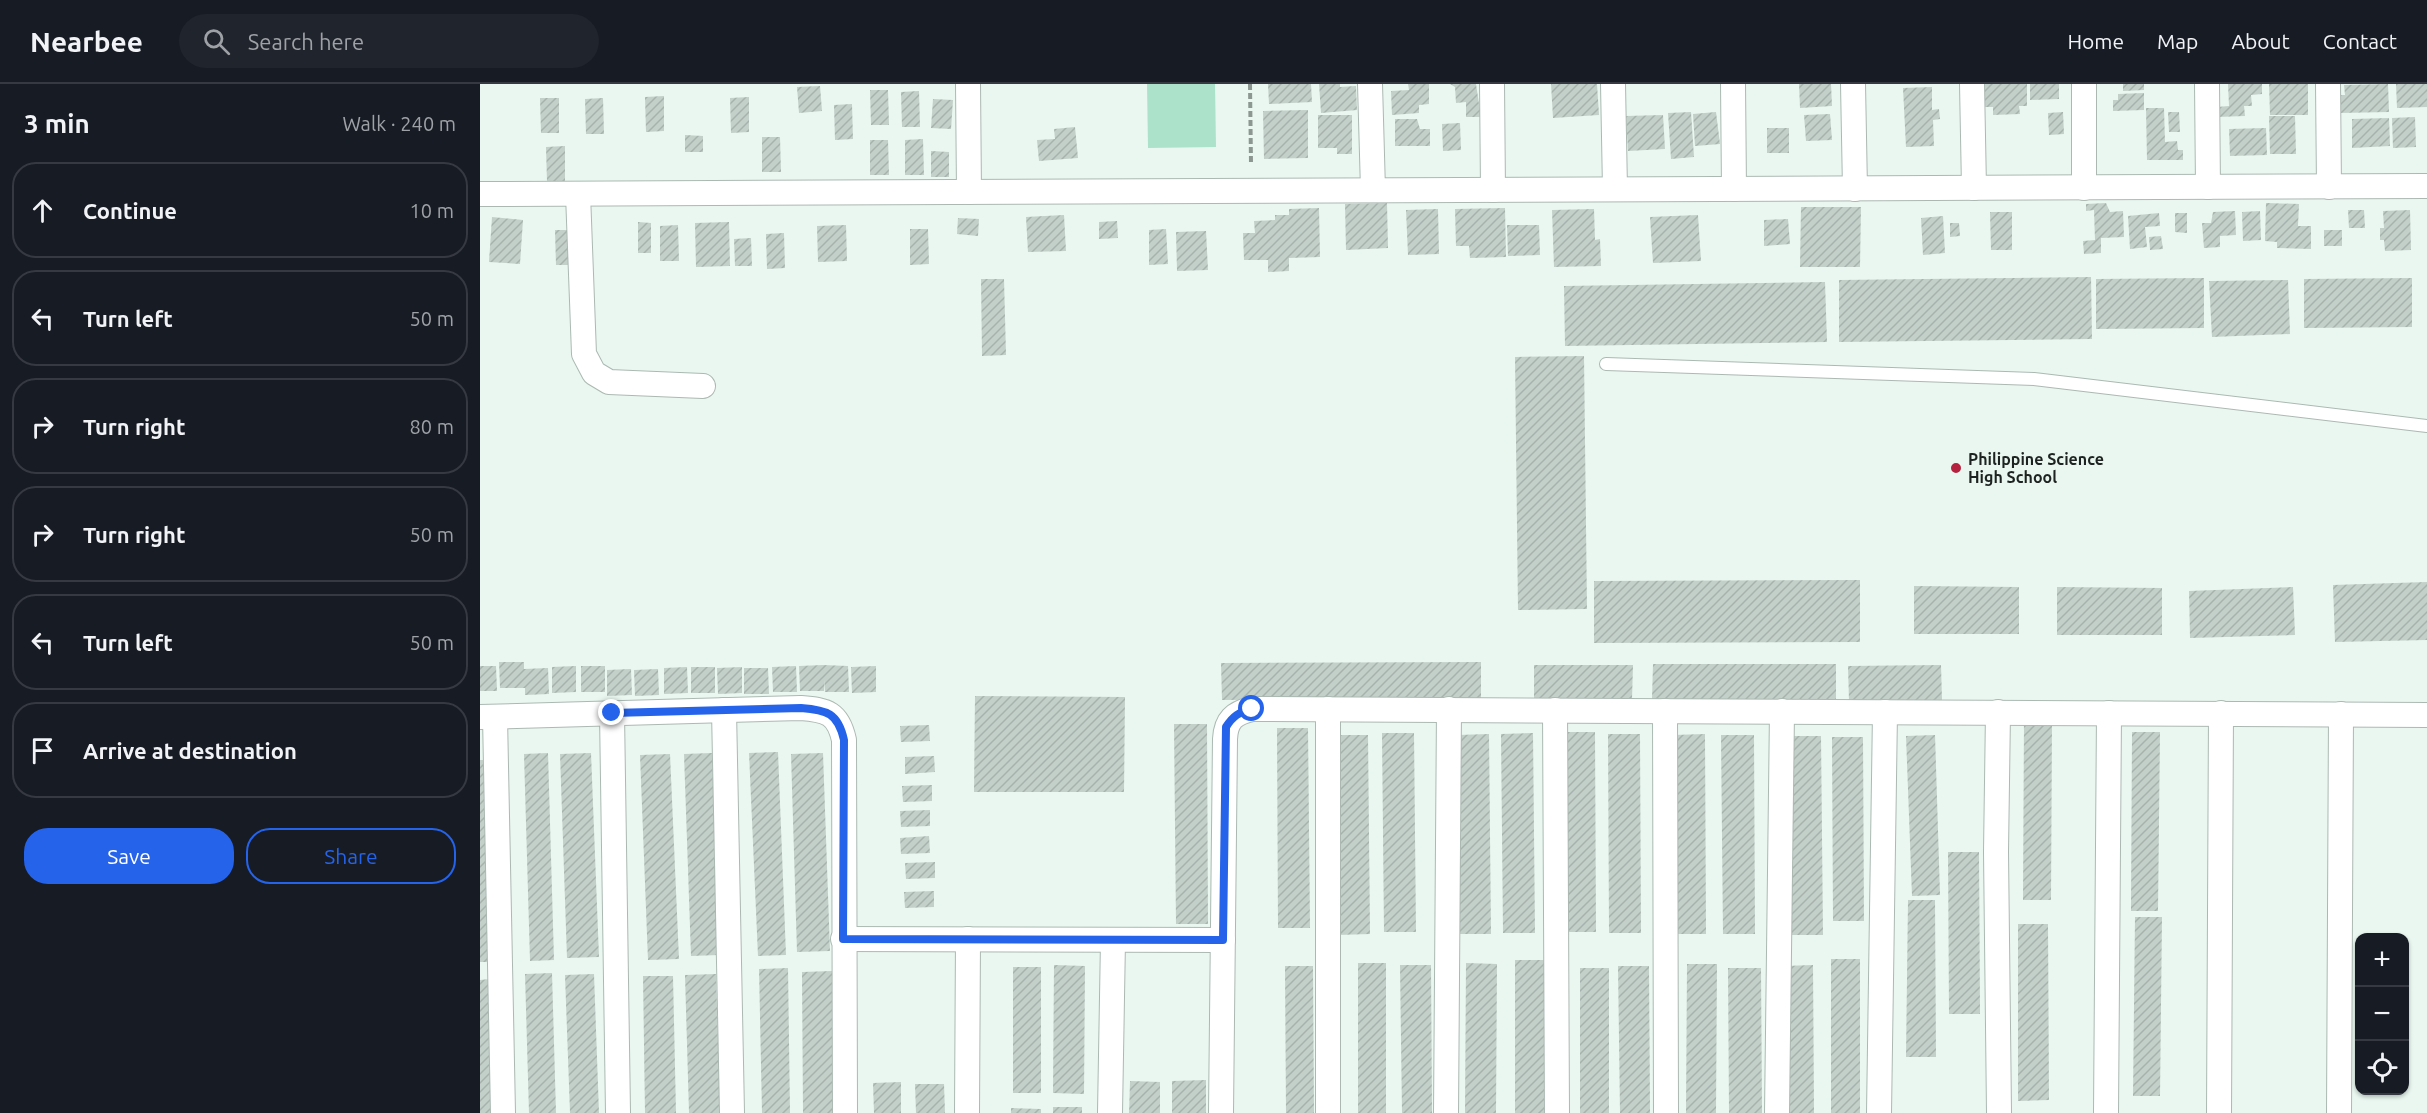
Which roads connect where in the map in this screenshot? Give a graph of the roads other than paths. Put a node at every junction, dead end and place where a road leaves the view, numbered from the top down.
1 (968, 84) edge
2 (1370, 84) edge
3 (1492, 84) edge
4 (1613, 84) edge
5 (1733, 84) edge
6 (1853, 84) edge
7 (1972, 84) edge
8 (2084, 84) edge
9 (2207, 84) edge
10 (2328, 84) edge
11 (2427, 186) edge
12 (2208, 187) junction
13 (2329, 187) junction
14 (1974, 188) junction
15 (2084, 188) junction
16 (1615, 189) junction
17 (1734, 189) junction
18 (1855, 189) junction
19 (1373, 190) junction
20 (1493, 190) junction
21 (969, 192) junction
22 (480, 194) edge
23 (578, 194) junction
24 (1606, 364) dead end
25 (703, 386) dead end
26 (2427, 426) edge
27 (1328, 709) junction
28 (1449, 709) junction
29 (724, 710) junction
30 (1555, 710) junction
31 (1665, 711) junction
32 (1782, 711) junction
33 (1885, 712) junction
34 (1998, 712) junction
35 (612, 713) junction
36 (2109, 713) junction
37 (2221, 713) junction
38 (2341, 714) junction
39 (2427, 715) edge
40 (488, 717) edge
41 (843, 939) junction
42 (968, 939) junction
43 (1113, 940) junction
44 (1223, 940) junction
45 (504, 1113) edge
46 (618, 1113) edge
47 (732, 1113) edge
48 (845, 1113) edge
49 (967, 1113) edge
50 (1110, 1113) edge
51 (1221, 1113) edge
52 (1328, 1113) edge
53 (1446, 1113) edge
54 (1557, 1113) edge
55 (1666, 1113) edge
56 (1777, 1113) edge
57 (1880, 1113) edge
58 (1999, 1113) edge
59 (2106, 1113) edge
60 (2219, 1113) edge
61 (2339, 1113) edge

1 - 21 street
2 - 19 street
3 - 20 street
4 - 16 street
5 - 17 street
6 - 18 street
7 - 14 street
8 - 15 street
9 - 12 street
10 - 13 street
11 - 13 street
12 - 13 street
12 - 15 street
14 - 15 street
14 - 18 street
16 - 17 street
16 - 20 street
17 - 18 street
19 - 20 street
19 - 21 street
21 - 23 street
22 - 23 street
23 - 25 street
24 - 26 lane
27 - 28 street
27 - 44 street
27 - 52 street
28 - 30 street
28 - 53 street
29 - 35 street
29 - 41 street
29 - 47 street
30 - 31 street
30 - 54 street
31 - 32 street
31 - 55 street
32 - 33 street
32 - 56 street
33 - 34 street
33 - 57 street
34 - 36 street
34 - 58 street
35 - 40 street
35 - 46 street
36 - 37 street
36 - 59 street
37 - 38 street
37 - 60 street
38 - 39 street
38 - 61 street
40 - 45 street
41 - 42 street
41 - 48 street
42 - 43 street
42 - 49 street
43 - 44 street
43 - 50 street
44 - 51 street

